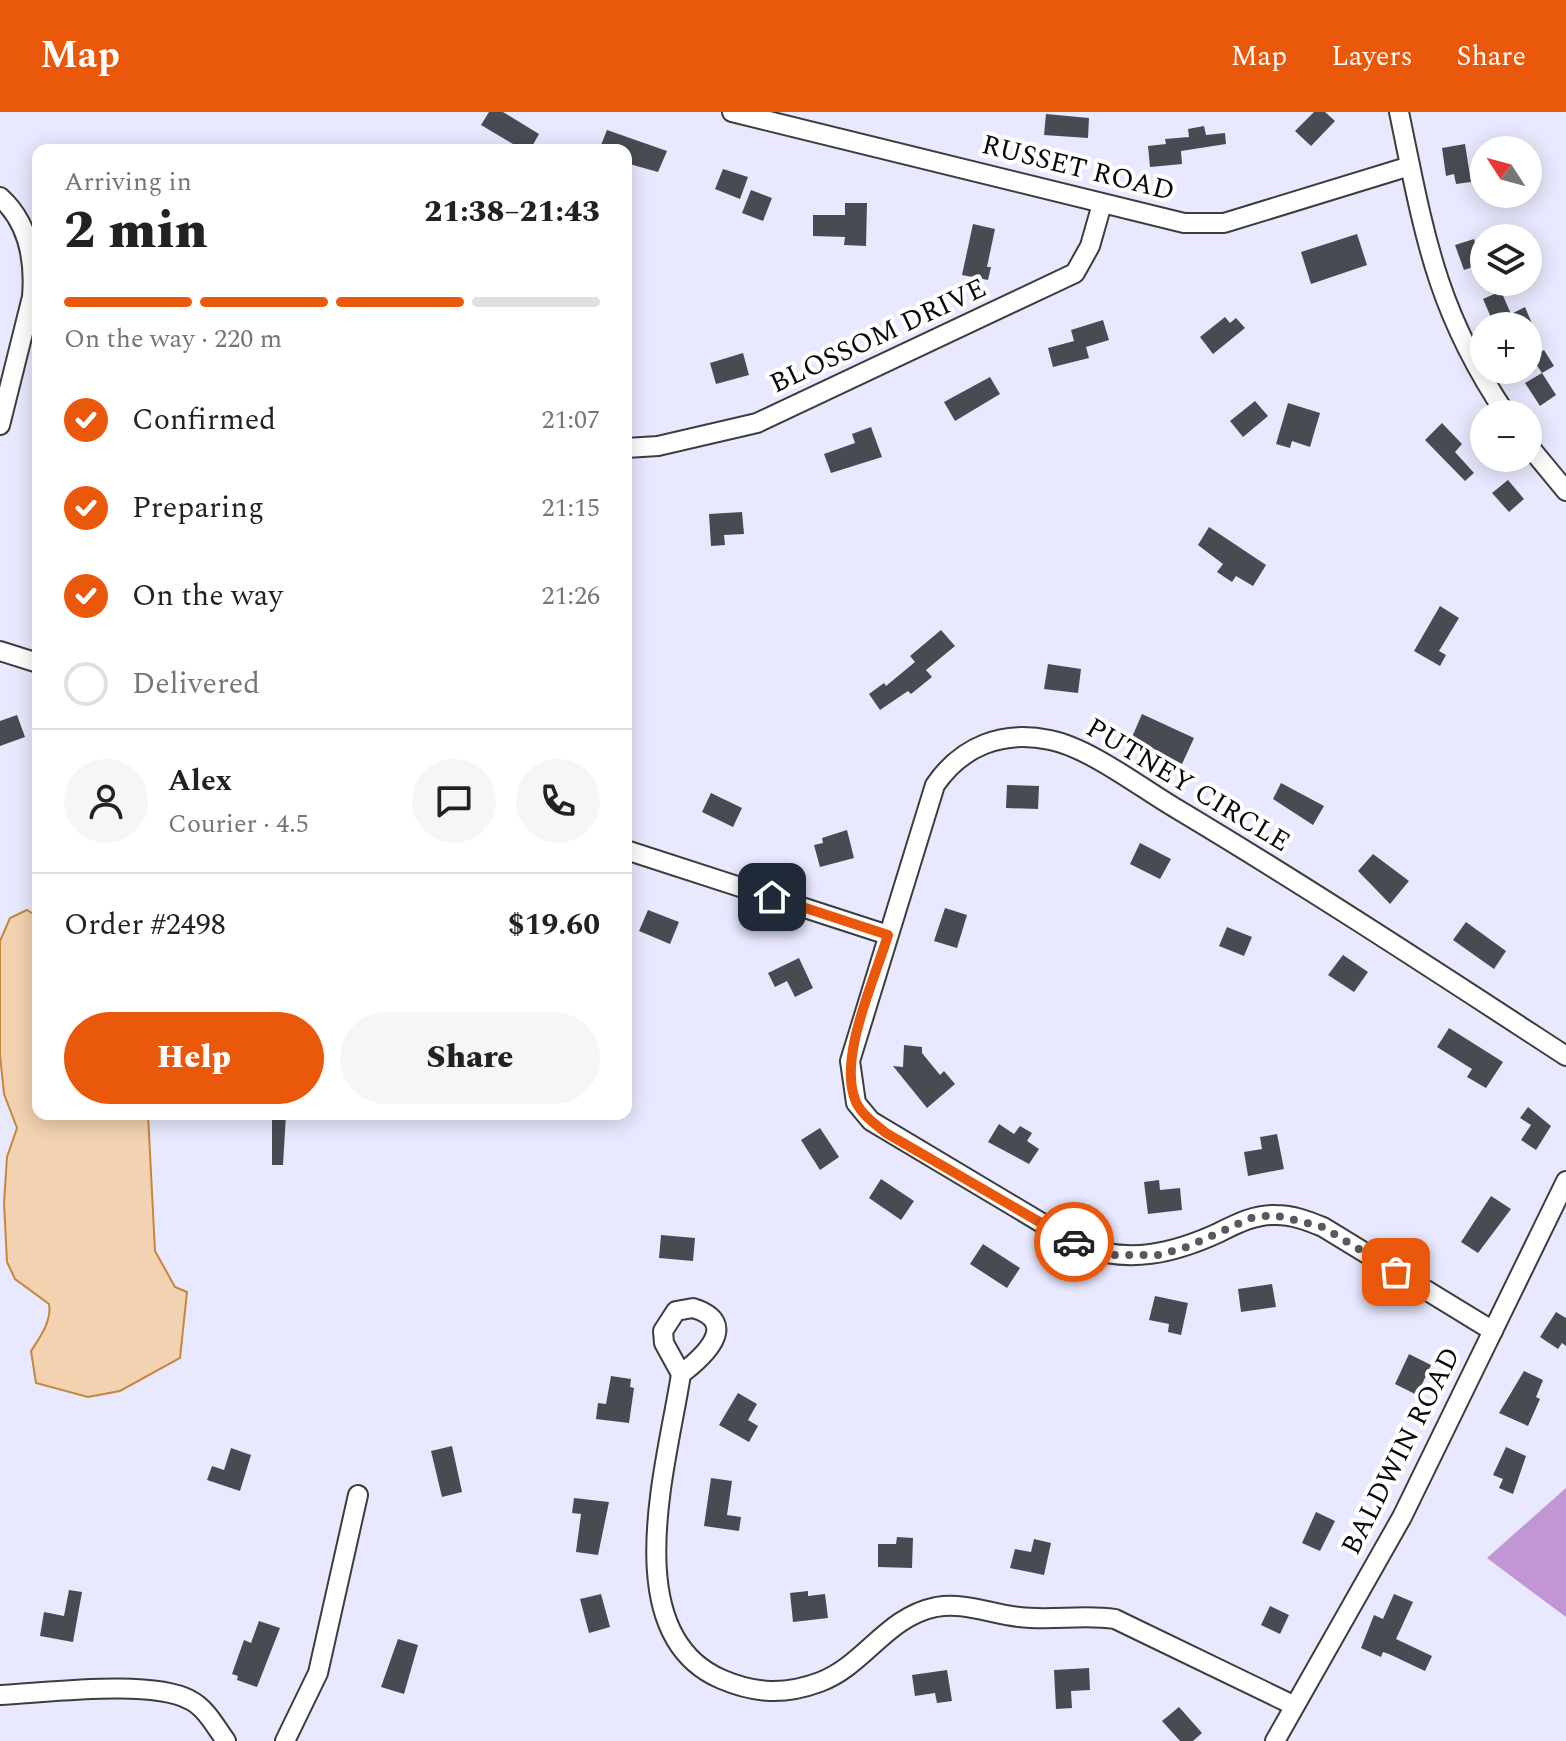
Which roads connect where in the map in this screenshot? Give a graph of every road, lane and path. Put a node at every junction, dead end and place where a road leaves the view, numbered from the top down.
1 (732, 112) edge
2 (1399, 112) edge
3 (1410, 166) junction
4 (0, 197) edge
5 (1102, 204) junction
6 (32, 267) edge
7 (32, 309) edge
8 (1496, 400) edge
9 (0, 425) edge
10 (632, 447) edge
11 (1542, 462) edge
12 (1566, 491) edge
13 (0, 651) edge
14 (32, 661) edge
15 (632, 852) edge
16 (888, 935) junction
17 (1566, 1056) edge
18 (1566, 1181) edge
19 (1493, 1331) junction
20 (681, 1374) dead end
21 (358, 1495) dead end
22 (0, 1695) edge
23 (1293, 1705) junction
24 (226, 1741) edge
25 (285, 1741) edge
26 (1275, 1741) edge

1 - 5 street, RUSSET ROAD
2 - 3 street
3 - 5 street, RUSSET ROAD
3 - 8 street
4 - 6 street
5 - 10 street, BLOSSOM DRIVE
7 - 9 street
11 - 12 street
13 - 14 street
15 - 16 street
16 - 17 street, PUTNEY CIRCLE
16 - 19 street, PUTNEY CIRCLE
18 - 19 street, BALDWIN ROAD
19 - 23 street, BALDWIN ROAD
20 - 23 street
21 - 25 street
22 - 24 street
23 - 26 street, BALDWIN ROAD

